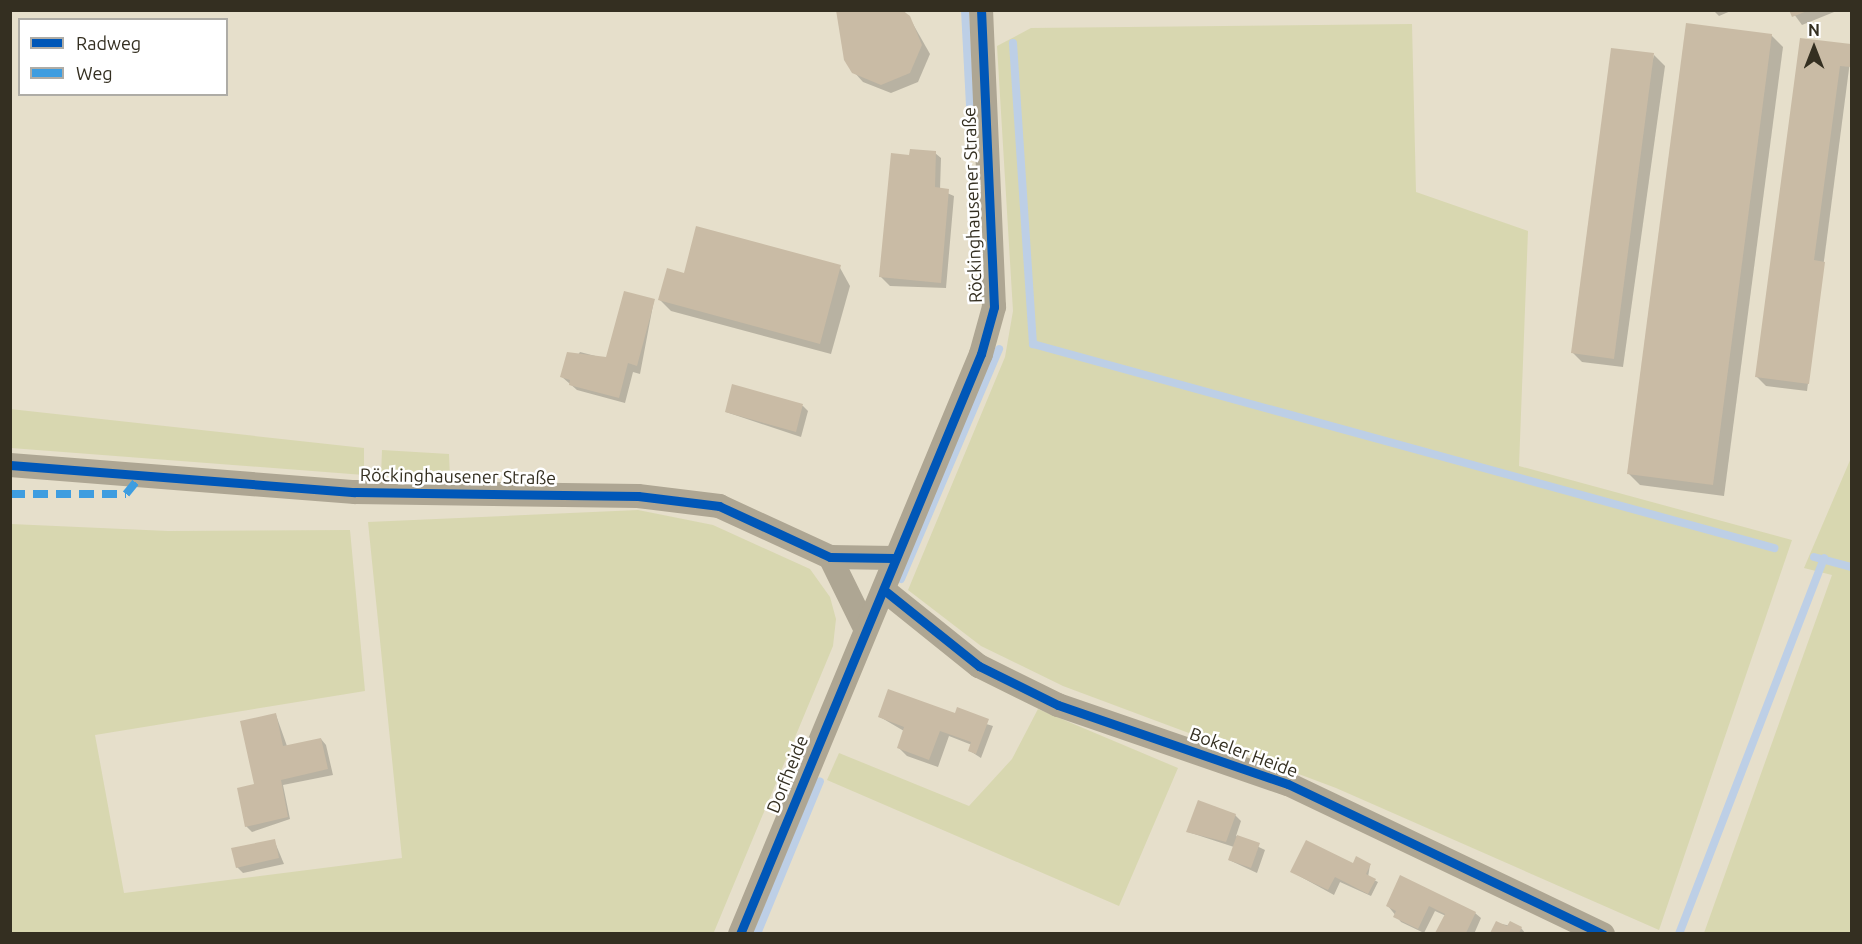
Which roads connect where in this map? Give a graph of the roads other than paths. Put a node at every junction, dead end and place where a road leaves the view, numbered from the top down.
1 (981, 10) edge
2 (10, 465) edge
3 (830, 557) junction
4 (894, 558) junction
5 (884, 590) junction
6 (865, 628) junction
7 (740, 933) edge
8 (1603, 933) edge

1 - 4 street, Röckinghausener Straße
2 - 3 street, Röckinghausener Straße
3 - 4 street, Röckinghausener Straße
3 - 6 street
4 - 5 street, Röckinghausener Straße
5 - 6 street, Röckinghausener Straße
5 - 8 street, Bokeler Heide
6 - 7 street, Dorfheide

